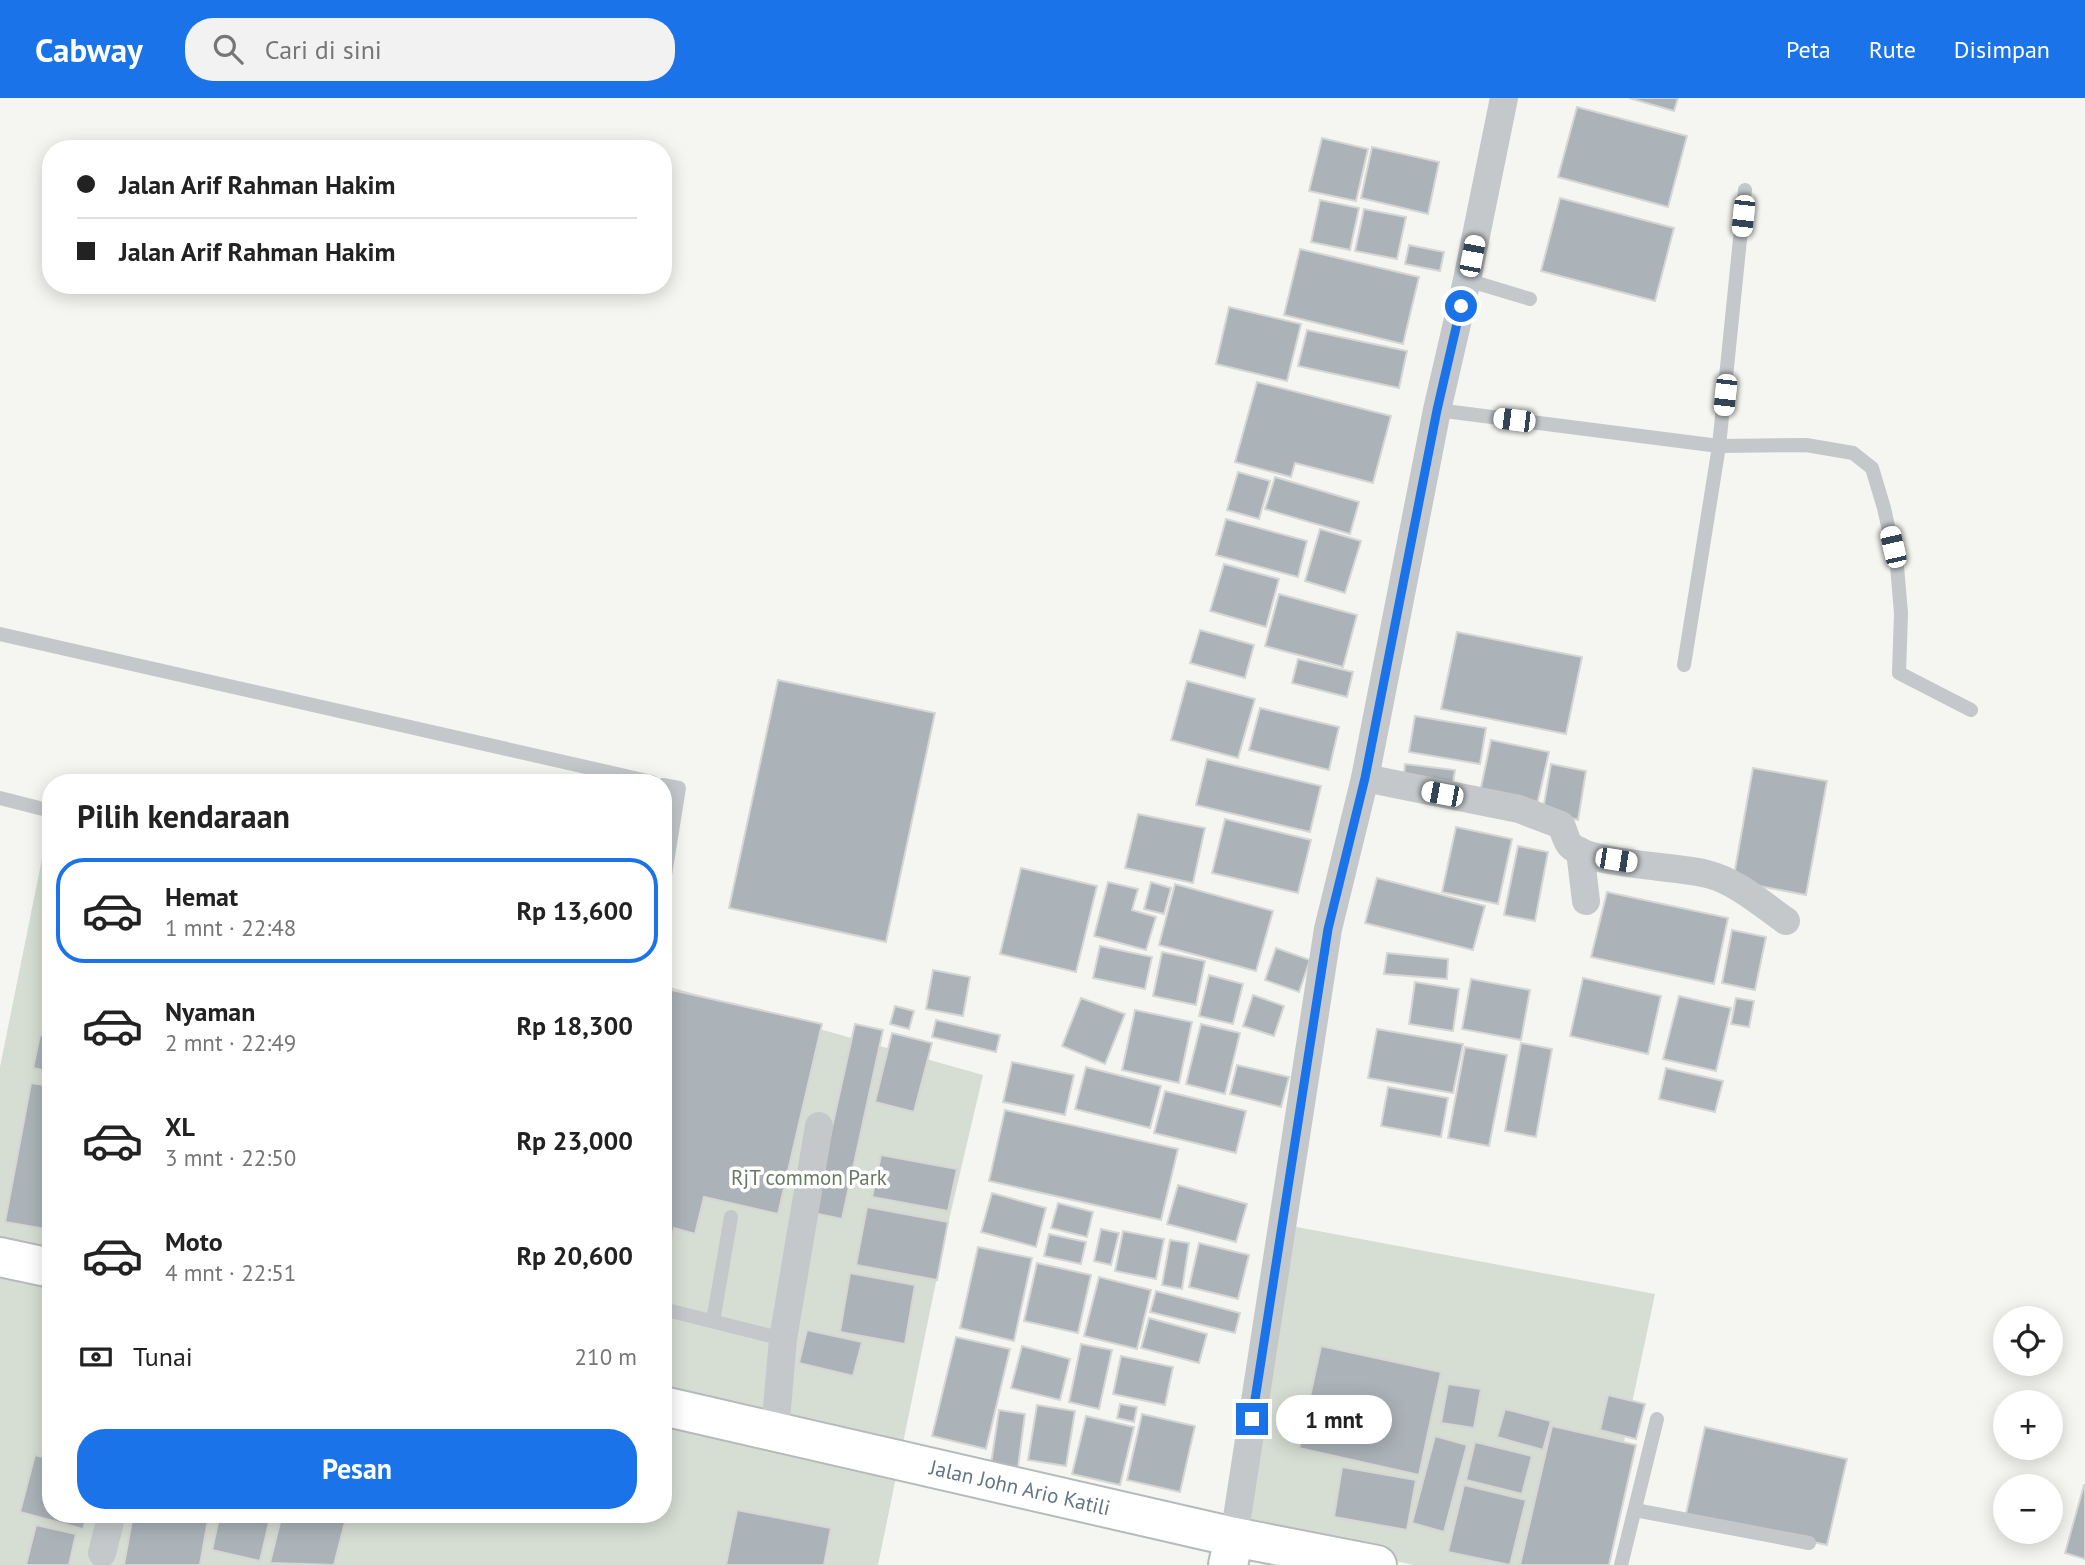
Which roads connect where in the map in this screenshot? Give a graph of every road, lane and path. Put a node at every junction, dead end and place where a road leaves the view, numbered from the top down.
1 (1504, 98) edge
2 (1745, 190) dead end
3 (1467, 280) junction
4 (1530, 299) dead end
5 (1437, 410) junction
6 (1719, 446) junction
7 (0, 634) edge
8 (1684, 665) dead end
9 (1971, 710) dead end
10 (617, 774) edge
11 (1365, 778) junction
12 (672, 787) edge
13 (0, 799) edge
14 (42, 809) edge
15 (672, 831) edge
16 (1580, 851) junction
17 (1586, 901) dead end
18 (1786, 921) dead end
19 (818, 1126) dead end
20 (731, 1217) dead end
21 (0, 1257) edge
22 (42, 1266) edge
23 (672, 1311) edge
24 (713, 1321) junction
25 (783, 1339) junction
26 (672, 1408) edge
27 (1657, 1419) dead end
28 (775, 1431) junction
29 (1635, 1510) junction
30 (110, 1523) edge
31 (1809, 1543) dead end
32 (1231, 1551) edge
33 (102, 1553) dead end
34 (1377, 1565) edge
35 (1622, 1565) edge

1 - 3 street
2 - 6 lane
3 - 4 lane
3 - 5 street
5 - 6 lane
5 - 11 street
6 - 8 lane
6 - 9 lane
7 - 10 lane
11 - 16 street
11 - 32 street
12 - 15 lane
13 - 14 lane
16 - 17 street
16 - 18 street
19 - 25 street
20 - 24 lane
21 - 22 main road
23 - 24 lane
24 - 25 lane
25 - 28 street
26 - 28 main road, Jalan John Ario Katili
27 - 29 lane
28 - 32 main road, Jalan John Ario Katili
29 - 31 lane
29 - 35 lane
30 - 33 street
32 - 34 main road, Jalan John Ario Katili

